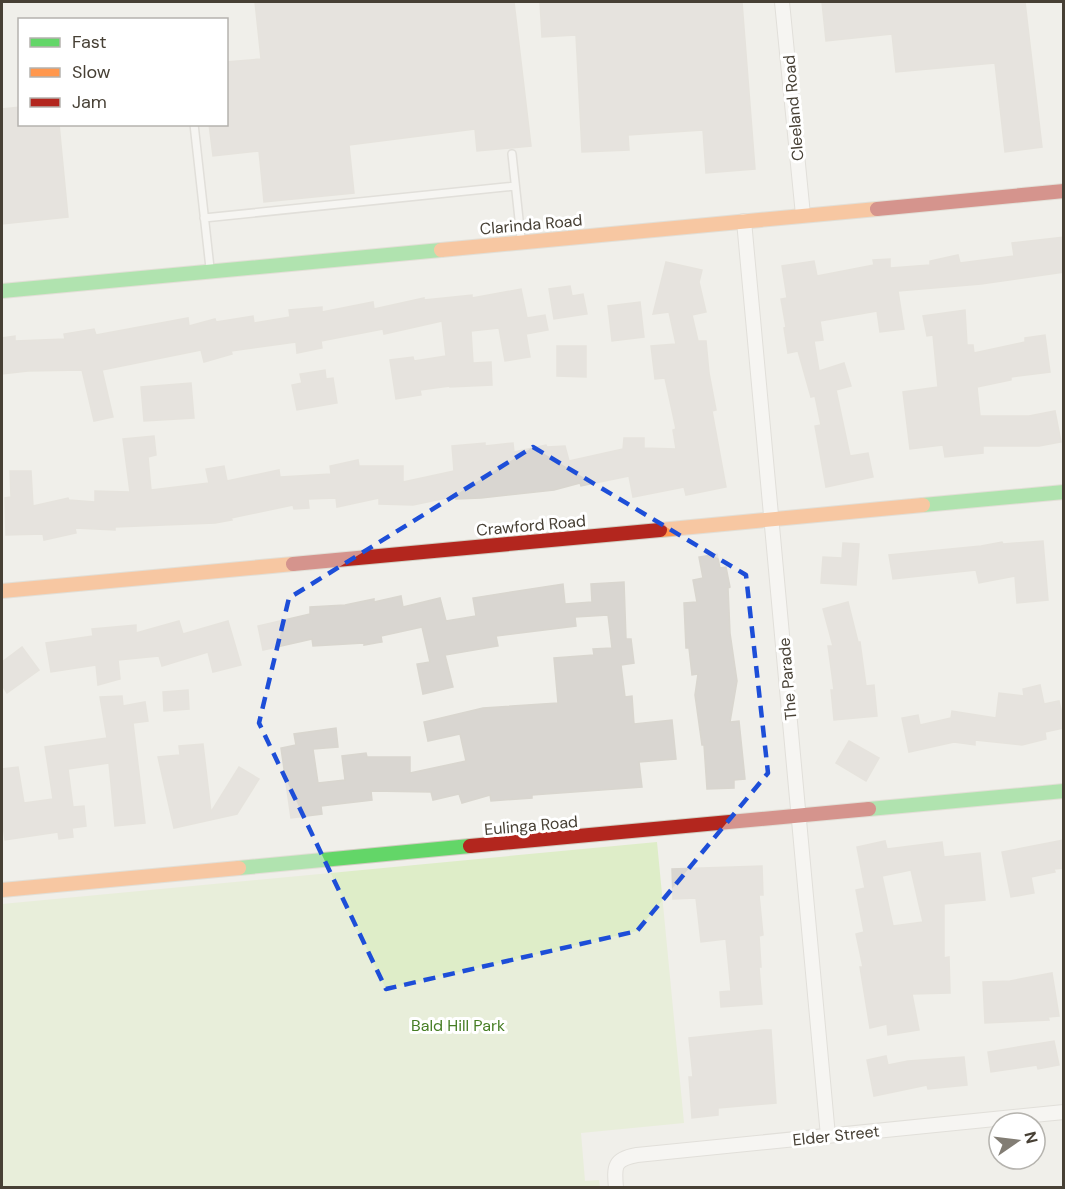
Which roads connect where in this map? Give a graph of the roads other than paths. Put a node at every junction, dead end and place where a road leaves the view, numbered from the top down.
1 (782, 2) edge
2 (194, 126) edge
3 (512, 154) dead end
4 (515, 186) junction
5 (1064, 191) edge
6 (803, 215) junction
7 (204, 218) junction
8 (744, 221) junction
9 (521, 242) junction
10 (210, 271) junction
11 (2, 291) edge
12 (1064, 492) edge
13 (772, 519) junction
14 (2, 591) edge
15 (1064, 791) edge
16 (799, 816) junction
17 (2, 890) edge
18 (1064, 1112) edge
19 (828, 1136) junction
20 (616, 1188) edge

1 - 6 street, Cleeland Road
2 - 7 lane
3 - 4 lane
4 - 7 lane
4 - 9 lane
5 - 6 street, Clarinda Road
6 - 8 street, Clarinda Road
7 - 10 lane
8 - 9 street, Clarinda Road
8 - 13 street, The Parade
9 - 10 street, Clarinda Road
10 - 11 street, Clarinda Road
12 - 13 street, Crawford Road
13 - 14 street, Crawford Road
13 - 16 street, The Parade
15 - 16 street, Eulinga Road
16 - 17 street, Eulinga Road
16 - 19 street, The Parade
18 - 19 street, Elder Street
19 - 20 street, Elder Street

